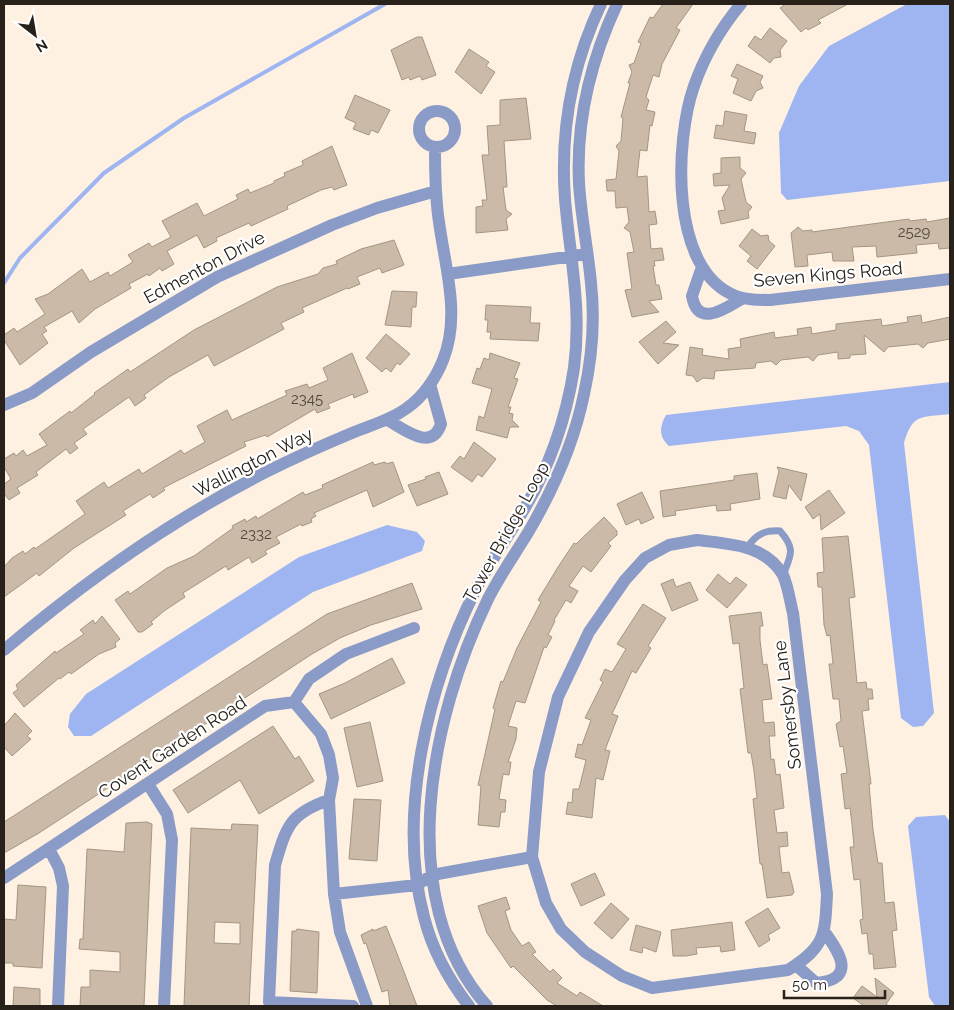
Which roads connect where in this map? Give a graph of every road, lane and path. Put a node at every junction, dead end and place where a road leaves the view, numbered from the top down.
1 (601, 4) edge
2 (617, 4) edge
3 (741, 4) edge
4 (436, 147) dead end
5 (436, 191) junction
6 (588, 254) junction
7 (572, 256) junction
8 (702, 267) junction
9 (448, 274) junction
10 (950, 279) edge
11 (743, 298) junction
12 (430, 384) junction
13 (4, 405) edge
14 (387, 420) junction
15 (748, 546) junction
16 (783, 575) junction
17 (414, 628) dead end
18 (4, 650) edge
19 (294, 702) junction
20 (148, 784) junction
21 (329, 800) junction
22 (49, 849) junction
23 (532, 857) junction
24 (432, 875) junction
25 (4, 878) edge
26 (417, 885) junction
27 (334, 894) junction
28 (824, 932) junction
29 (796, 965) junction
30 (269, 1004) edge
31 (58, 1006) edge
32 (164, 1006) edge
33 (352, 1006) edge
34 (366, 1006) edge
35 (468, 1006) edge
36 (487, 1006) edge

1 - 7 street, Tower Bridge Loop
2 - 6 street, Tower Bridge Loop
3 - 8 street, Seven Kings Road
4 - 5 street, Wallington Way
5 - 9 street, Wallington Way
5 - 13 street, Edmenton Drive
6 - 7 street
6 - 24 street, Tower Bridge Loop
7 - 9 street
7 - 26 street, Tower Bridge Loop
8 - 11 street, Seven Kings Road
8 - 11 street
9 - 12 street, Wallington Way
10 - 11 street, Seven Kings Road
12 - 14 street, Wallington Way
12 - 14 street
14 - 18 street, Wallington Way
15 - 16 street, Somersby Lane
15 - 16 lane
15 - 23 street, Somersby Lane
16 - 28 street, Somersby Lane
17 - 19 street
19 - 20 street, Covent Garden Road
19 - 21 street
20 - 22 street, Covent Garden Road
20 - 32 street
21 - 27 street
21 - 30 street
22 - 25 street, Covent Garden Road
22 - 31 street
23 - 24 street
23 - 29 street, Somersby Lane
24 - 26 street
24 - 36 street, Tower Bridge Loop
26 - 27 street
26 - 35 street, Tower Bridge Loop
27 - 34 street
28 - 29 street, Somersby Lane
28 - 29 street
30 - 33 street

